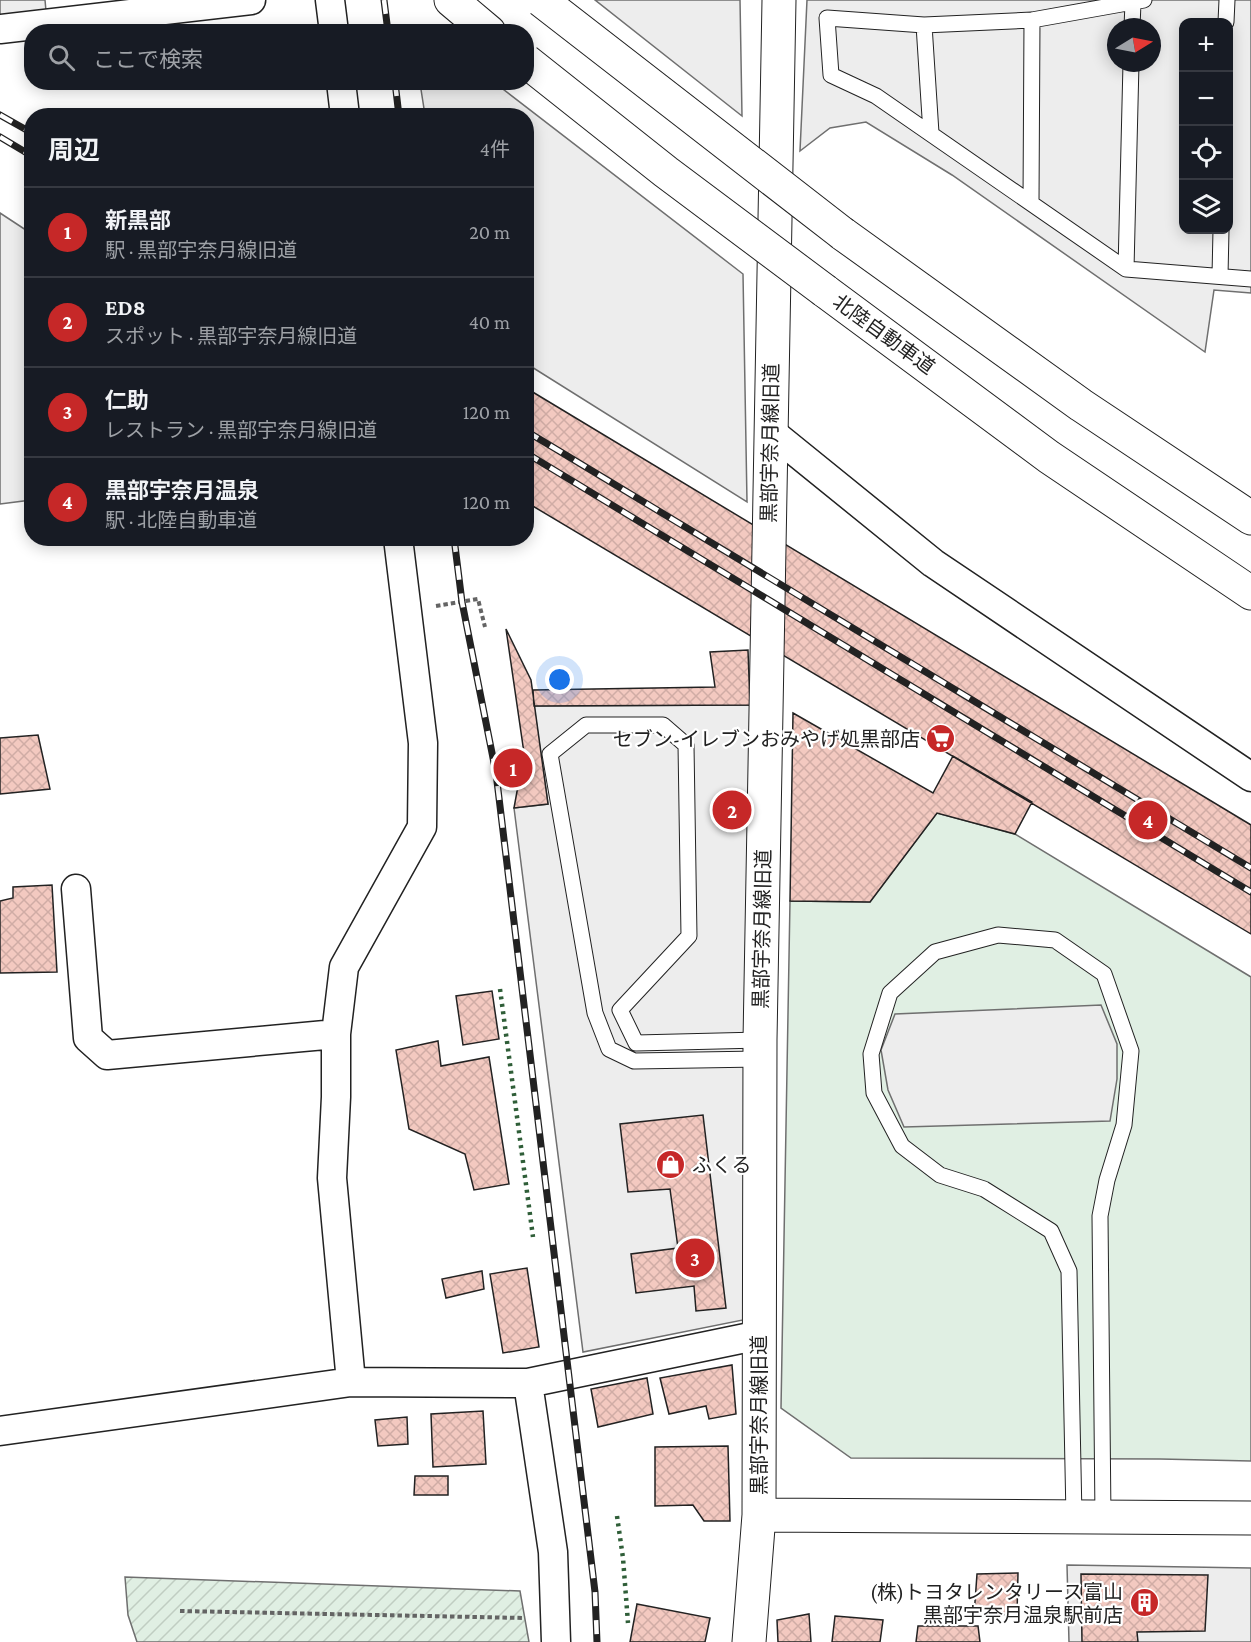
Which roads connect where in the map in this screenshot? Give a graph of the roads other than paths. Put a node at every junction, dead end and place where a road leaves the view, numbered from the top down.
1 (242, 0) edge
2 (251, 0) edge
3 (330, 0) edge
4 (451, 0) edge
5 (541, 0) edge
6 (779, 0) edge
7 (1227, 0) edge
8 (1139, 1) edge
9 (1134, 18) edge
10 (1226, 18) edge
11 (1032, 20) junction
12 (42, 24) edge
13 (333, 24) edge
14 (480, 24) edge
15 (924, 25) junction
16 (24, 26) edge
17 (0, 29) edge
18 (534, 67) edge
19 (1131, 72) edge
20 (342, 90) edge
21 (344, 108) edge
22 (931, 133) junction
23 (1031, 202) junction
24 (1221, 234) edge
25 (1126, 269) junction
26 (1220, 276) junction
27 (1251, 279) edge
28 (770, 432) junction
29 (1251, 518) edge
30 (399, 546) edge
31 (1251, 593) edge
32 (1251, 777) edge
33 (76, 889) dead end
34 (336, 1034) junction
35 (760, 1049) junction
36 (760, 1335) junction
37 (351, 1382) junction
38 (528, 1383) junction
39 (0, 1431) edge
40 (759, 1515) junction
41 (1089, 1517) junction
42 (1251, 1518) edge
43 (556, 1630) edge
44 (749, 1642) edge

1 - 2 street
1 - 12 street
3 - 13 street
4 - 14 main road
5 - 29 main road, bridge
6 - 28 main road, 黒部宇奈月線旧道
7 - 10 lane
8 - 9 lane
8 - 11 lane
11 - 15 lane
11 - 23 lane
15 - 22 lane
15 - 22 lane
16 - 17 street
18 - 31 main road, 北陸自動車道, bridge
19 - 25 lane
20 - 21 street
22 - 23 lane
23 - 25 lane
24 - 26 lane
25 - 26 lane
26 - 27 lane
28 - 32 street
28 - 35 main road, 黒部宇奈月線旧道
30 - 34 street
33 - 34 street
34 - 37 street
35 - 35 lane
35 - 36 main road, 黒部宇奈月線旧道
36 - 38 street
36 - 40 main road, 黒部宇奈月線旧道
37 - 38 street
37 - 39 street
38 - 43 street
40 - 41 main road
40 - 44 main road, 黒部宇奈月線旧道
41 - 41 lane
41 - 42 main road

